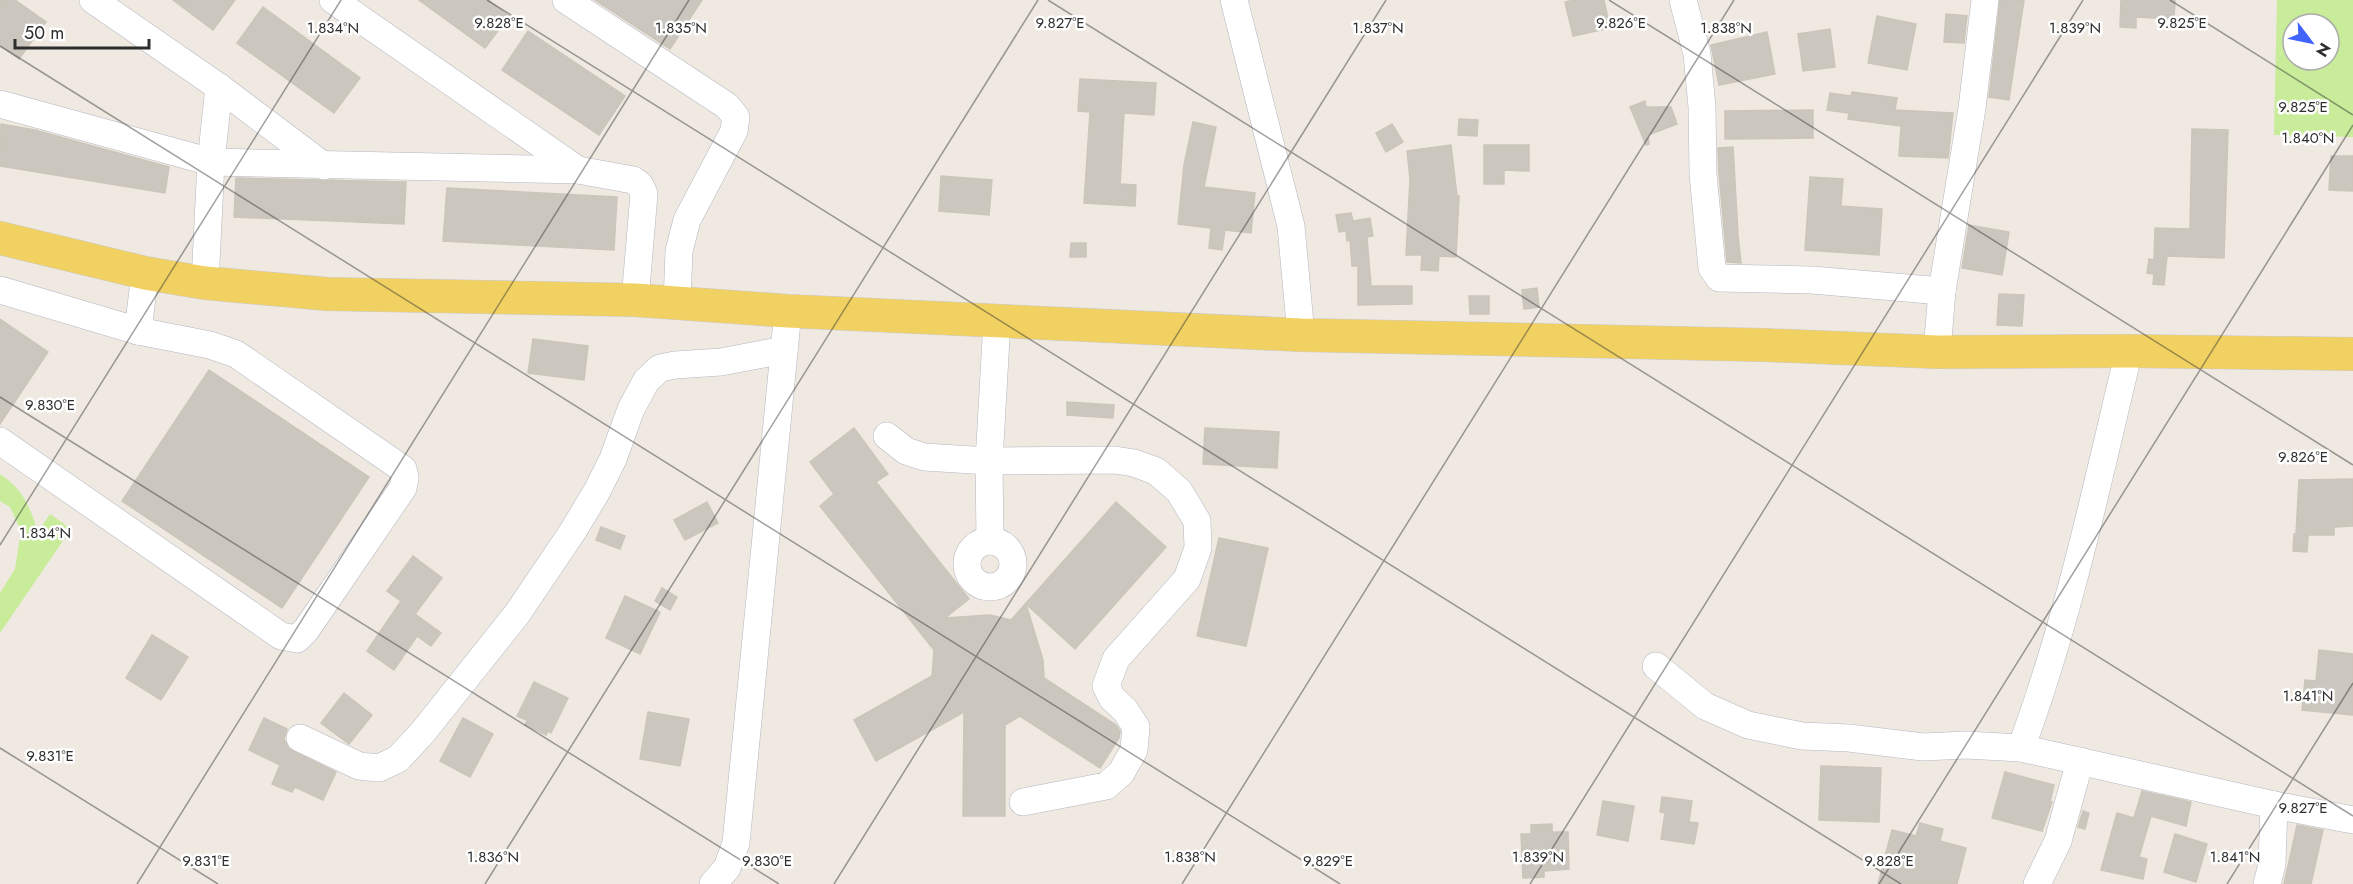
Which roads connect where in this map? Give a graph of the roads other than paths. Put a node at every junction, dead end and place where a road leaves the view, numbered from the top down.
1 (93, 0) edge
2 (333, 0) edge
3 (566, 0) edge
4 (1234, 0) edge
5 (1683, 0) edge
6 (1985, 0) edge
7 (219, 87) junction
8 (0, 105) edge
9 (211, 162) junction
10 (324, 166) junction
11 (578, 170) junction
12 (0, 238) edge
13 (145, 273) junction
14 (205, 283) junction
15 (0, 290) edge
16 (1942, 291) junction
17 (635, 300) junction
18 (677, 303) junction
19 (788, 311) junction
20 (997, 321) junction
21 (138, 331) junction
22 (1300, 335) junction
23 (784, 350) junction
24 (2129, 351) junction
25 (1937, 352) junction
26 (2353, 354) edge
27 (887, 436) dead end
28 (0, 441) edge
29 (989, 461) junction
30 (990, 541) dead end
31 (1656, 666) dead end
32 (300, 738) dead end
33 (2021, 748) junction
34 (2080, 761) junction
35 (1023, 802) dead end
36 (2274, 806) junction
37 (2353, 820) edge
38 (723, 879) edge
39 (2037, 884) edge
40 (2268, 884) edge

1 - 7 street
2 - 11 street
3 - 18 street
4 - 22 street
5 - 16 street
6 - 16 street
7 - 9 street
7 - 10 street
8 - 9 street
9 - 10 street
9 - 14 street
10 - 11 street
11 - 17 street
12 - 13 main road
13 - 14 main road
13 - 21 street
14 - 17 main road
15 - 21 street
16 - 25 street
17 - 18 main road
18 - 19 main road
19 - 20 main road
19 - 23 street
20 - 22 main road
20 - 29 street
21 - 28 street
22 - 25 main road
23 - 32 street
23 - 38 street
24 - 25 main road
24 - 26 main road
24 - 33 street
27 - 29 street
29 - 30 street
29 - 35 street
31 - 33 street
33 - 34 street
34 - 36 street
34 - 39 street
36 - 37 street
36 - 40 street

